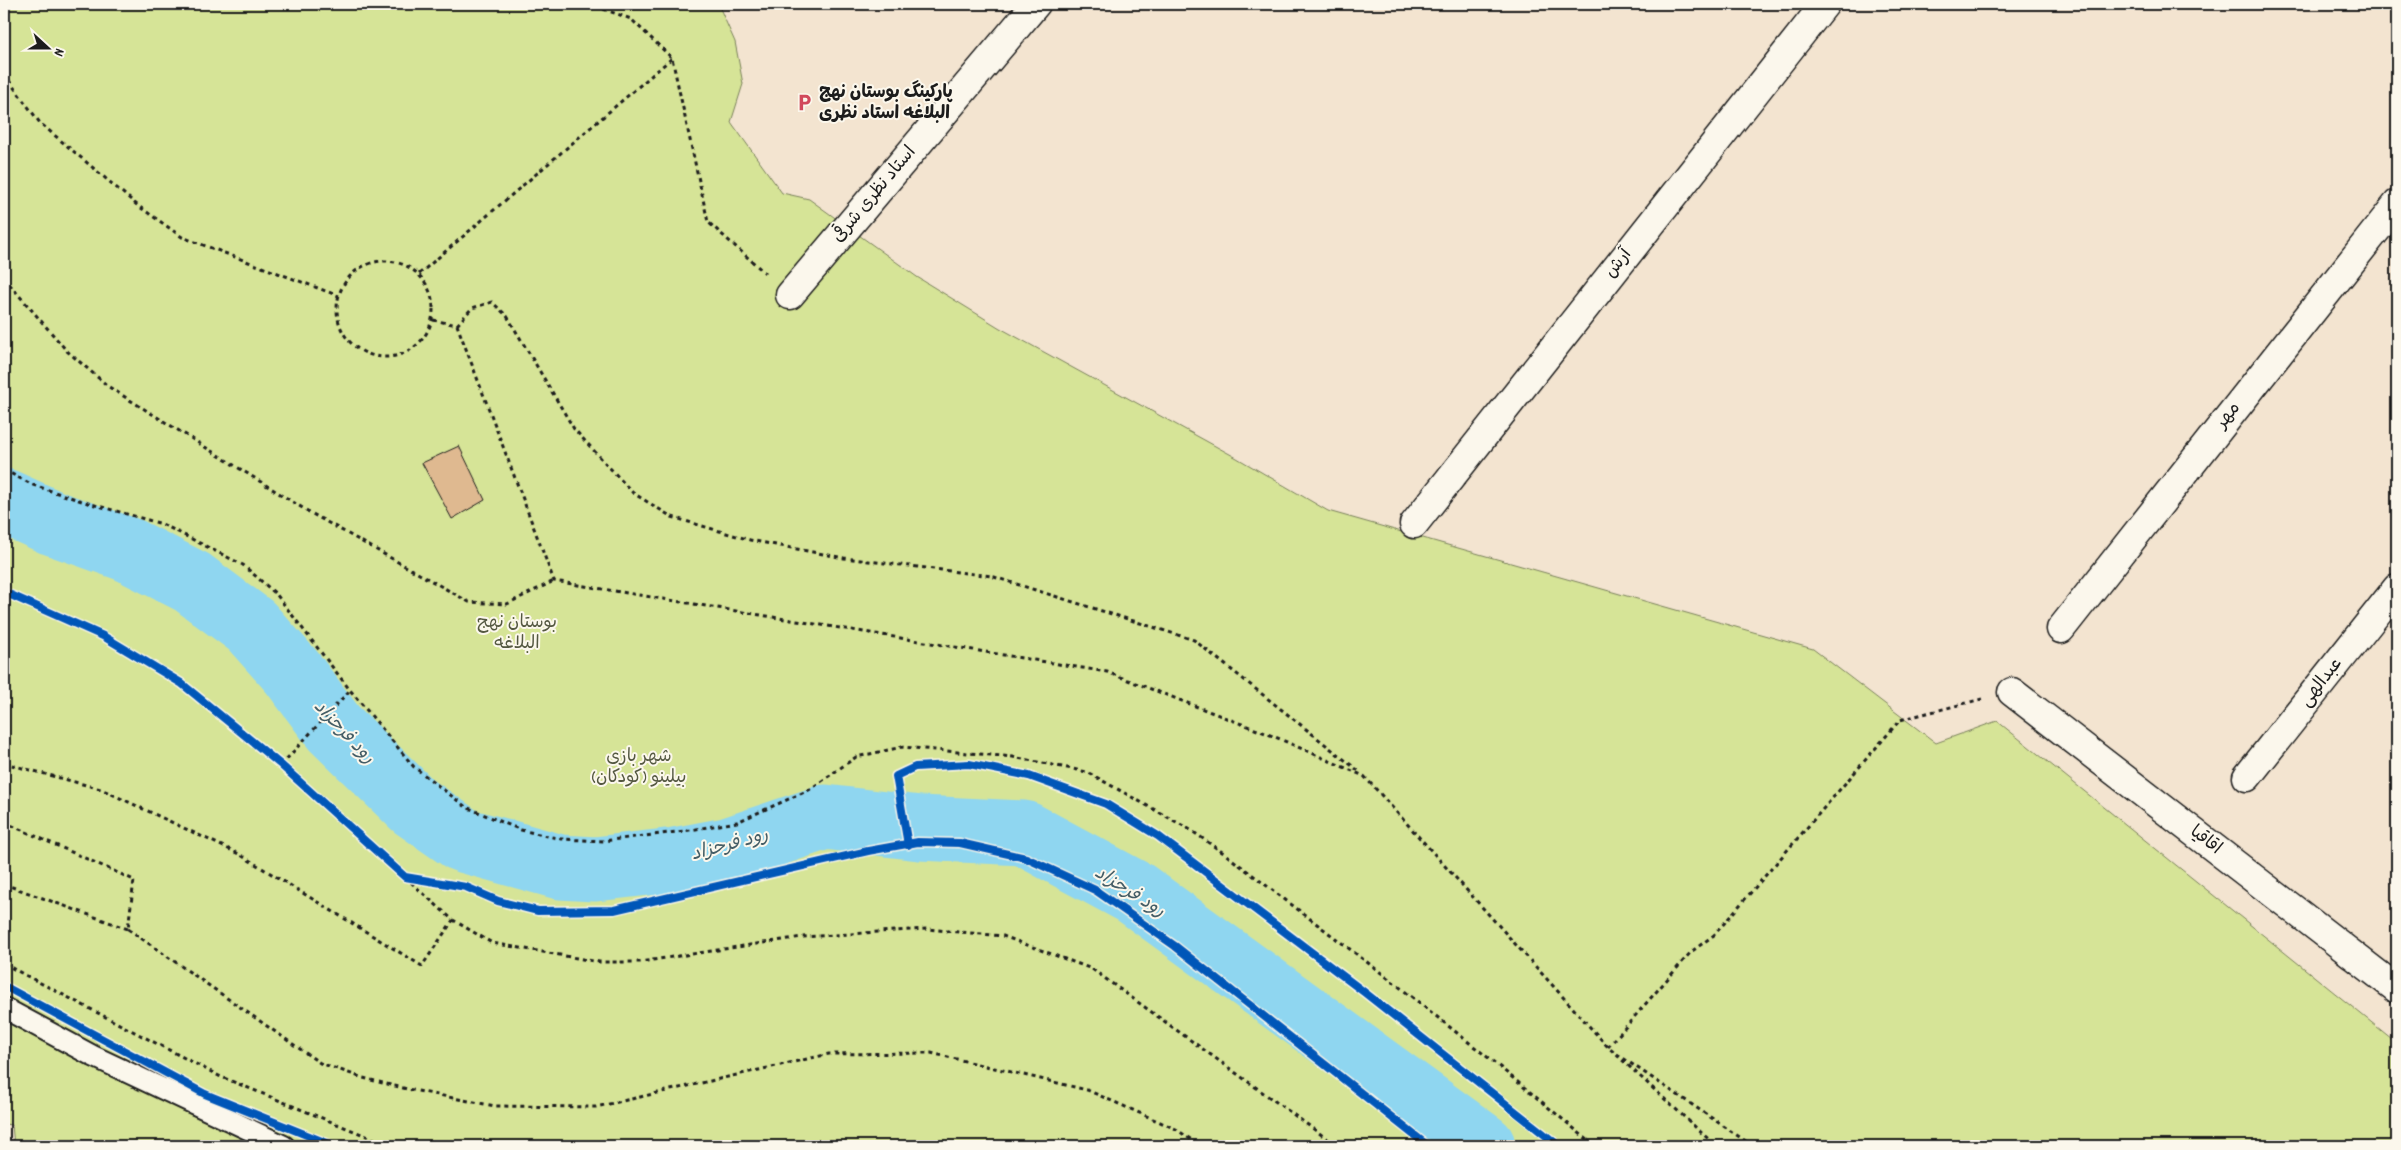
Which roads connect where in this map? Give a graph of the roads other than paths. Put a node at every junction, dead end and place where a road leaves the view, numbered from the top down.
1 (1036, 4) edge
2 (1825, 4) edge
3 (2397, 204) edge
4 (790, 296) road end
5 (1414, 524) dead end
6 (2397, 588) edge
7 (2061, 629) dead end
8 (2012, 692) road end
9 (2247, 777) dead end
10 (2397, 990) edge
11 (4, 1008) edge
12 (284, 1146) edge

1 - 4 street, استاد نظری شرقی
2 - 5 street, آرش
3 - 7 street, مهر
6 - 9 street, عبدالهی
8 - 10 street, اقاقیا
11 - 12 lane

